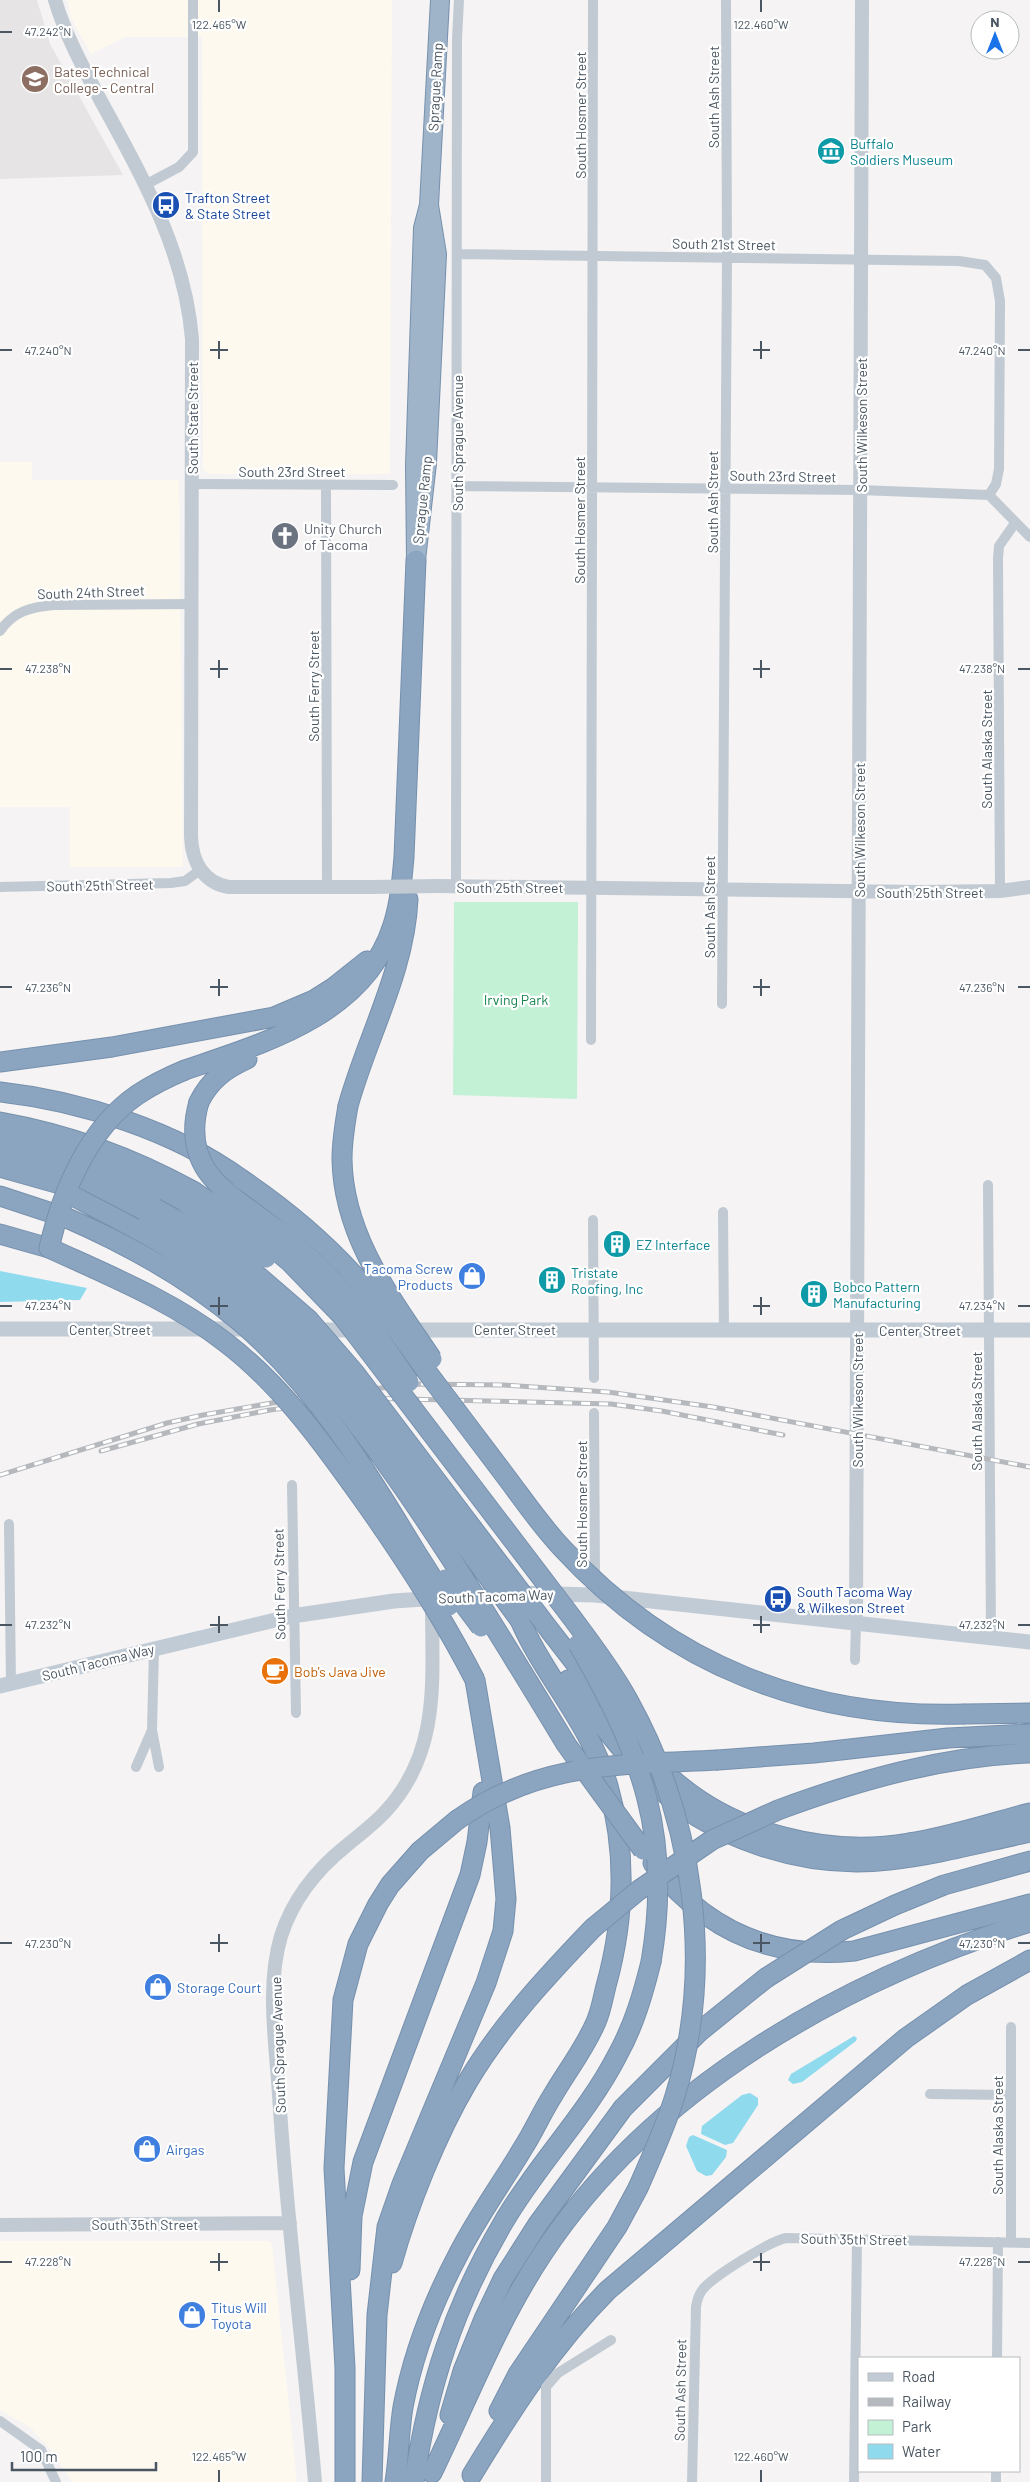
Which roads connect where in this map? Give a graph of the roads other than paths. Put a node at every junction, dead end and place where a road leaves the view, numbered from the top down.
1 (55, 0) edge
2 (193, 0) edge
3 (440, 0) edge
4 (460, 0) edge
5 (593, 0) edge
6 (726, 0) edge
7 (862, 0) edge
8 (145, 184) junction
9 (457, 254) junction
10 (594, 257) junction
11 (727, 258) junction
12 (861, 260) junction
13 (192, 484) junction
14 (326, 484) junction
15 (393, 485) dead end
16 (456, 486) junction
17 (592, 487) junction
18 (726, 489) junction
19 (860, 490) junction
20 (989, 494) junction
21 (1015, 523) junction
22 (1030, 537) edge
23 (416, 560) joint
24 (192, 604) junction
25 (0, 630) edge
26 (404, 857) junction
27 (200, 870) junction
28 (0, 887) edge
29 (327, 887) junction
30 (456, 887) junction
31 (1030, 887) edge
32 (592, 888) junction
33 (723, 890) junction
34 (1000, 891) junction
35 (859, 892) junction
36 (393, 926) junction
37 (350, 992) junction
38 (722, 1004) dead end
39 (591, 1040) dead end
40 (0, 1062) edge
41 (0, 1092) edge
42 (0, 1122) edge
43 (0, 1136) edge
44 (0, 1153) edge
45 (0, 1167) edge
46 (988, 1185) dead end
47 (67, 1193) junction
48 (0, 1196) edge
49 (190, 1197) junction
50 (723, 1212) dead end
51 (152, 1215) junction
52 (593, 1220) dead end
53 (0, 1234) edge
54 (49, 1248) junction
55 (0, 1329) edge
56 (594, 1329) junction
57 (724, 1330) junction
58 (857, 1330) junction
59 (989, 1330) junction
60 (1030, 1330) edge
61 (594, 1378) dead end
62 (594, 1413) dead end
63 (488, 1452) junction
64 (465, 1475) junction
65 (292, 1485) dead end
66 (382, 1493) junction
67 (9, 1524) dead end
68 (595, 1596) junction
69 (432, 1598) junction
70 (292, 1616) junction
71 (520, 1620) junction
72 (856, 1622) junction
73 (991, 1638) junction
74 (1030, 1642) edge
75 (154, 1649) junction
76 (855, 1660) dead end
77 (475, 1680) junction
78 (6, 1685) edge
79 (296, 1713) dead end
80 (1030, 1713) edge
81 (152, 1730) junction
82 (1030, 1734) edge
83 (566, 1744) junction
84 (1030, 1753) edge
85 (136, 1767) dead end
86 (159, 1768) dead end
87 (489, 1769) junction
88 (1030, 1813) edge
89 (1030, 1832) edge
90 (1030, 1861) edge
91 (1030, 1904) edge
92 (1030, 1922) edge
93 (1030, 1960) edge
94 (1011, 2027) dead end
95 (930, 2094) dead end
96 (1010, 2094) junction
97 (290, 2223) junction
98 (0, 2224) edge
99 (856, 2239) junction
100 (998, 2242) junction
101 (1011, 2242) junction
102 (1030, 2243) edge
103 (698, 2298) joint
104 (377, 2314) junction
105 (611, 2340) dead end
106 (997, 2357) edge
107 (345, 2368) junction
108 (0, 2420) edge
109 (430, 2478) edge
110 (470, 2478) edge
111 (56, 2482) edge
112 (315, 2482) edge
113 (346, 2482) edge
114 (372, 2482) edge
115 (395, 2482) edge
116 (414, 2482) edge
117 (546, 2482) edge
118 (692, 2482) edge
119 (854, 2482) edge

1 - 8 street, South State Street
2 - 8 street
3 - 23 highway, Sprague Ramp
4 - 9 street, South Sprague Avenue
5 - 10 street, South Hosmer Street
6 - 11 street, South Ash Street
7 - 12 street, South Wilkeson Street
8 - 13 street, South State Street
9 - 10 street, South 21st Street
9 - 16 street, South Sprague Avenue
10 - 11 street, South 21st Street
10 - 17 street, South Hosmer Street
11 - 12 street, South 21st Street
11 - 18 street, South Ash Street
12 - 19 street, South Wilkeson Street
12 - 20 street, South 21st Street
13 - 14 street, South 23rd Street
13 - 24 street, South State Street
14 - 15 street, South 23rd Street
14 - 29 street, South Ferry Street
16 - 17 street, South 23rd Street
16 - 30 street, South Sprague Avenue
17 - 18 street, South 23rd Street
17 - 32 street, South Hosmer Street
18 - 19 street, South 23rd Street
18 - 33 street, South Ash Street
19 - 20 street, South 23rd Street
19 - 35 street, South Wilkeson Street
20 - 21 street
21 - 22 street
21 - 34 street, South Alaska Street
23 - 26 highway
24 - 25 street, South 24th Street
24 - 27 street, South State Street
26 - 36 highway
26 - 63 highway, bridge
27 - 28 street, South 25th Street
27 - 29 street, South 25th Street
29 - 30 street, South 25th Street, bridge
30 - 32 street, South 25th Street
31 - 34 street, South 25th Street
32 - 33 street, South 25th Street
32 - 39 street, South Hosmer Street
33 - 35 street, South 25th Street
33 - 38 street, South Ash Street
34 - 35 street, South 25th Street
35 - 58 street, South Wilkeson Street
36 - 37 highway
36 - 40 highway
37 - 47 highway, bridge
37 - 64 highway, bridge
41 - 63 highway, bridge
42 - 49 highway
43 - 49 highway
44 - 51 highway
45 - 51 highway
46 - 59 street, South Alaska Street
47 - 54 highway, bridge
47 - 83 highway, bridge
48 - 66 highway, bridge
49 - 64 highway, bridge
49 - 116 highway, bridge
50 - 57 street
51 - 71 highway, bridge
51 - 88 highway, bridge
52 - 56 street
53 - 54 highway
54 - 77 highway, bridge
55 - 56 main road, Center Street
56 - 57 main road, Center Street
56 - 61 street
57 - 58 main road, Center Street
58 - 59 main road, Center Street
58 - 72 street, South Wilkeson Street
59 - 60 main road, Center Street
59 - 73 street, South Alaska Street
62 - 68 street, South Hosmer Street
63 - 80 highway, bridge
64 - 110 highway, bridge
65 - 70 street, South Ferry Street
66 - 77 highway, bridge
66 - 83 highway, bridge
67 - 78 street
68 - 69 main road, South Tacoma Way
68 - 72 main road, South Tacoma Way
69 - 70 main road, South Tacoma Way
69 - 97 street, South Sprague Avenue
70 - 75 main road, South Tacoma Way
70 - 79 street, South Ferry Street
71 - 89 highway
71 - 115 highway
72 - 73 main road, South Tacoma Way
72 - 76 street, South Wilkeson Street
73 - 74 main road, South Tacoma Way
75 - 78 main road, South Tacoma Way
75 - 81 street
77 - 87 highway
81 - 85 street
81 - 86 street
82 - 107 highway, bridge
83 - 91 highway, bridge
84 - 104 highway, bridge
87 - 104 highway
87 - 107 highway
90 - 109 highway, bridge
92 - 109 highway
93 - 110 highway
94 - 96 street, South Alaska Street
95 - 96 street
96 - 101 street, South Alaska Street
97 - 98 street, South 35th Street
97 - 112 street, South Sprague Avenue
99 - 100 street, South 35th Street
99 - 103 street, South 35th Street
99 - 119 street
100 - 101 street, South 35th Street
100 - 106 street
101 - 102 street, South 35th Street
103 - 118 street, South Ash Street
104 - 114 highway
105 - 117 street
107 - 113 highway
108 - 111 street

